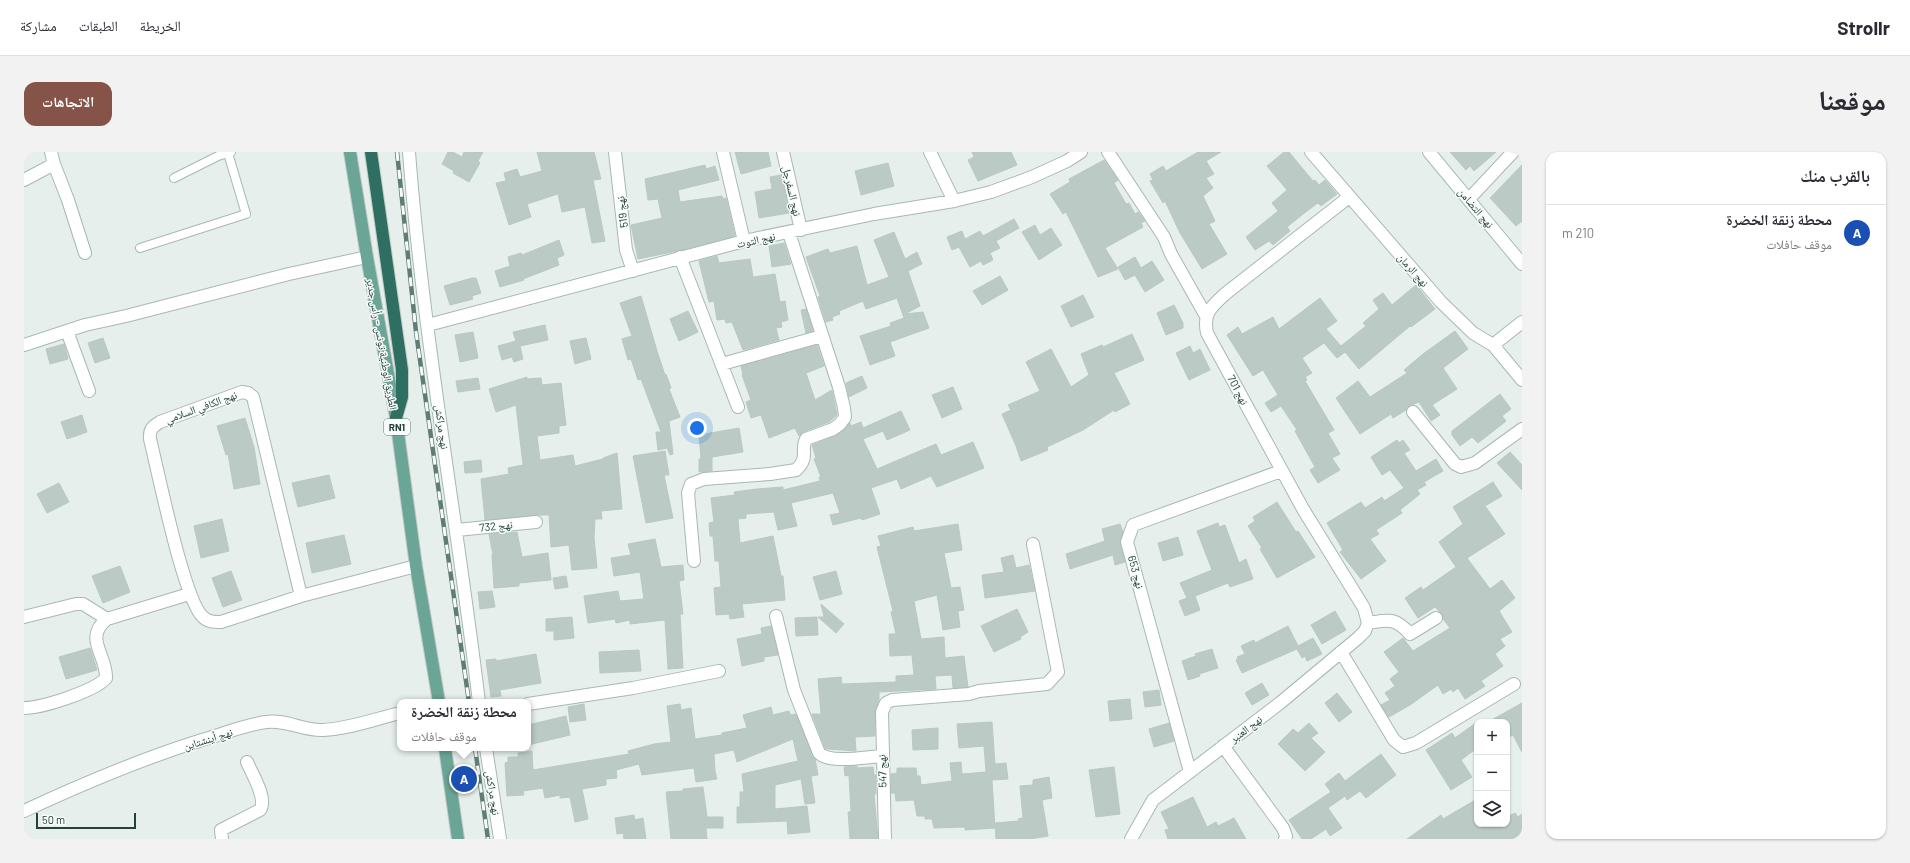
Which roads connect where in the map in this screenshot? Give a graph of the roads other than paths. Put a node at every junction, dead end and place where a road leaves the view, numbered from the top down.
1 (230, 152) edge
2 (350, 152) edge
3 (371, 152) edge
4 (409, 152) edge
5 (615, 152) edge
6 (722, 152) edge
7 (783, 152) edge
8 (930, 152) edge
9 (1081, 152) edge
10 (1108, 152) edge
11 (1311, 152) edge
12 (1429, 152) edge
13 (1513, 152) edge
14 (53, 158) edge
15 (174, 178) dead end
16 (24, 180) edge
17 (1348, 197) junction
18 (1469, 199) junction
19 (954, 202) junction
20 (801, 230) junction
21 (789, 233) junction
22 (744, 242) junction
23 (140, 248) dead end
24 (85, 254) dead end
25 (366, 257) junction
26 (680, 257) junction
27 (1522, 264) edge
28 (633, 272) junction
29 (1206, 316) junction
30 (1522, 322) edge
31 (428, 325) junction
32 (67, 331) junction
33 (822, 336) junction
34 (24, 345) edge
35 (1493, 346) junction
36 (722, 364) junction
37 (1522, 380) edge
38 (89, 391) dead end
39 (738, 407) dead end
40 (1413, 412) dead end
41 (396, 418) junction
42 (1522, 429) edge
43 (1281, 471) junction
44 (536, 522) dead end
45 (457, 530) junction
46 (1033, 544) dead end
47 (694, 561) dead end
48 (416, 566) junction
49 (189, 594) junction
50 (301, 596) junction
51 (776, 616) dead end
52 (24, 617) edge
53 (1436, 618) dead end
54 (107, 619) junction
55 (1368, 623) junction
56 (1341, 652) junction
57 (719, 671) dead end
58 (1514, 684) dead end
59 (438, 699) edge
60 (479, 699) edge
61 (531, 704) edge
62 (24, 708) edge
63 (397, 714) edge
64 (1223, 746) junction
65 (446, 751) edge
66 (486, 751) edge
67 (882, 756) junction
68 (247, 762) dead end
69 (1190, 772) junction
70 (24, 811) edge
71 (222, 839) edge
72 (458, 839) edge
73 (500, 839) edge
74 (885, 839) edge
75 (1131, 839) edge
76 (1285, 839) edge

1 - 15 lane
1 - 23 lane
2 - 25 main road, الطريق الوطنية تونس - رأس جدير / RN1
3 - 41 highway
4 - 31 street, نهج مراكش
5 - 28 street, نهج 519
6 - 22 street
7 - 20 street, نهج السفرجل
8 - 19 street
9 - 19 street, نهج التوت
10 - 29 street
11 - 17 street, نهج الرمان
12 - 18 street, نهج التضامن
13 - 18 street
14 - 16 street
14 - 24 street
17 - 29 street
17 - 35 street, نهج الرمان
18 - 27 street, نهج التضامن
19 - 20 street, نهج التوت
20 - 21 street, نهج التوت
21 - 22 street, نهج التوت
21 - 33 street
22 - 26 street, نهج التوت
25 - 32 street
25 - 41 main road, الطريق الوطنية تونس - رأس جدير / RN1
26 - 28 street, نهج التوت
26 - 36 street
28 - 31 street, نهج التوت
29 - 43 street, نهج 701
30 - 35 street
31 - 45 street, نهج مراكش
32 - 34 street
32 - 38 street
33 - 36 street
33 - 47 street
35 - 37 street, نهج الرمان
36 - 39 street
40 - 42 street
41 - 48 main road, الطريق الوطنية تونس - رأس جدير / RN1
43 - 55 street, نهج 701
43 - 69 street, نهج 653
44 - 45 street, نهج 732
45 - 60 street, نهج مراكش
46 - 67 street, نهج 547
48 - 50 street, نهج الكافي السلامي
48 - 59 main road, الطريق الوطنية تونس - رأس جدير / RN1
49 - 50 street, نهج الكافي السلامي
49 - 50 street, نهج الكافي السلامي
49 - 54 street
51 - 67 street
52 - 54 street
53 - 55 street
54 - 62 street
55 - 56 street, نهج العنبر
56 - 58 street
56 - 64 street, نهج العنبر
57 - 61 street
63 - 70 street, نهج أينشتاين
64 - 69 street, نهج العنبر
64 - 76 street
65 - 72 main road
66 - 73 street, نهج مراكش
67 - 74 street, نهج 547
68 - 71 street
69 - 75 street, نهج العنبر

